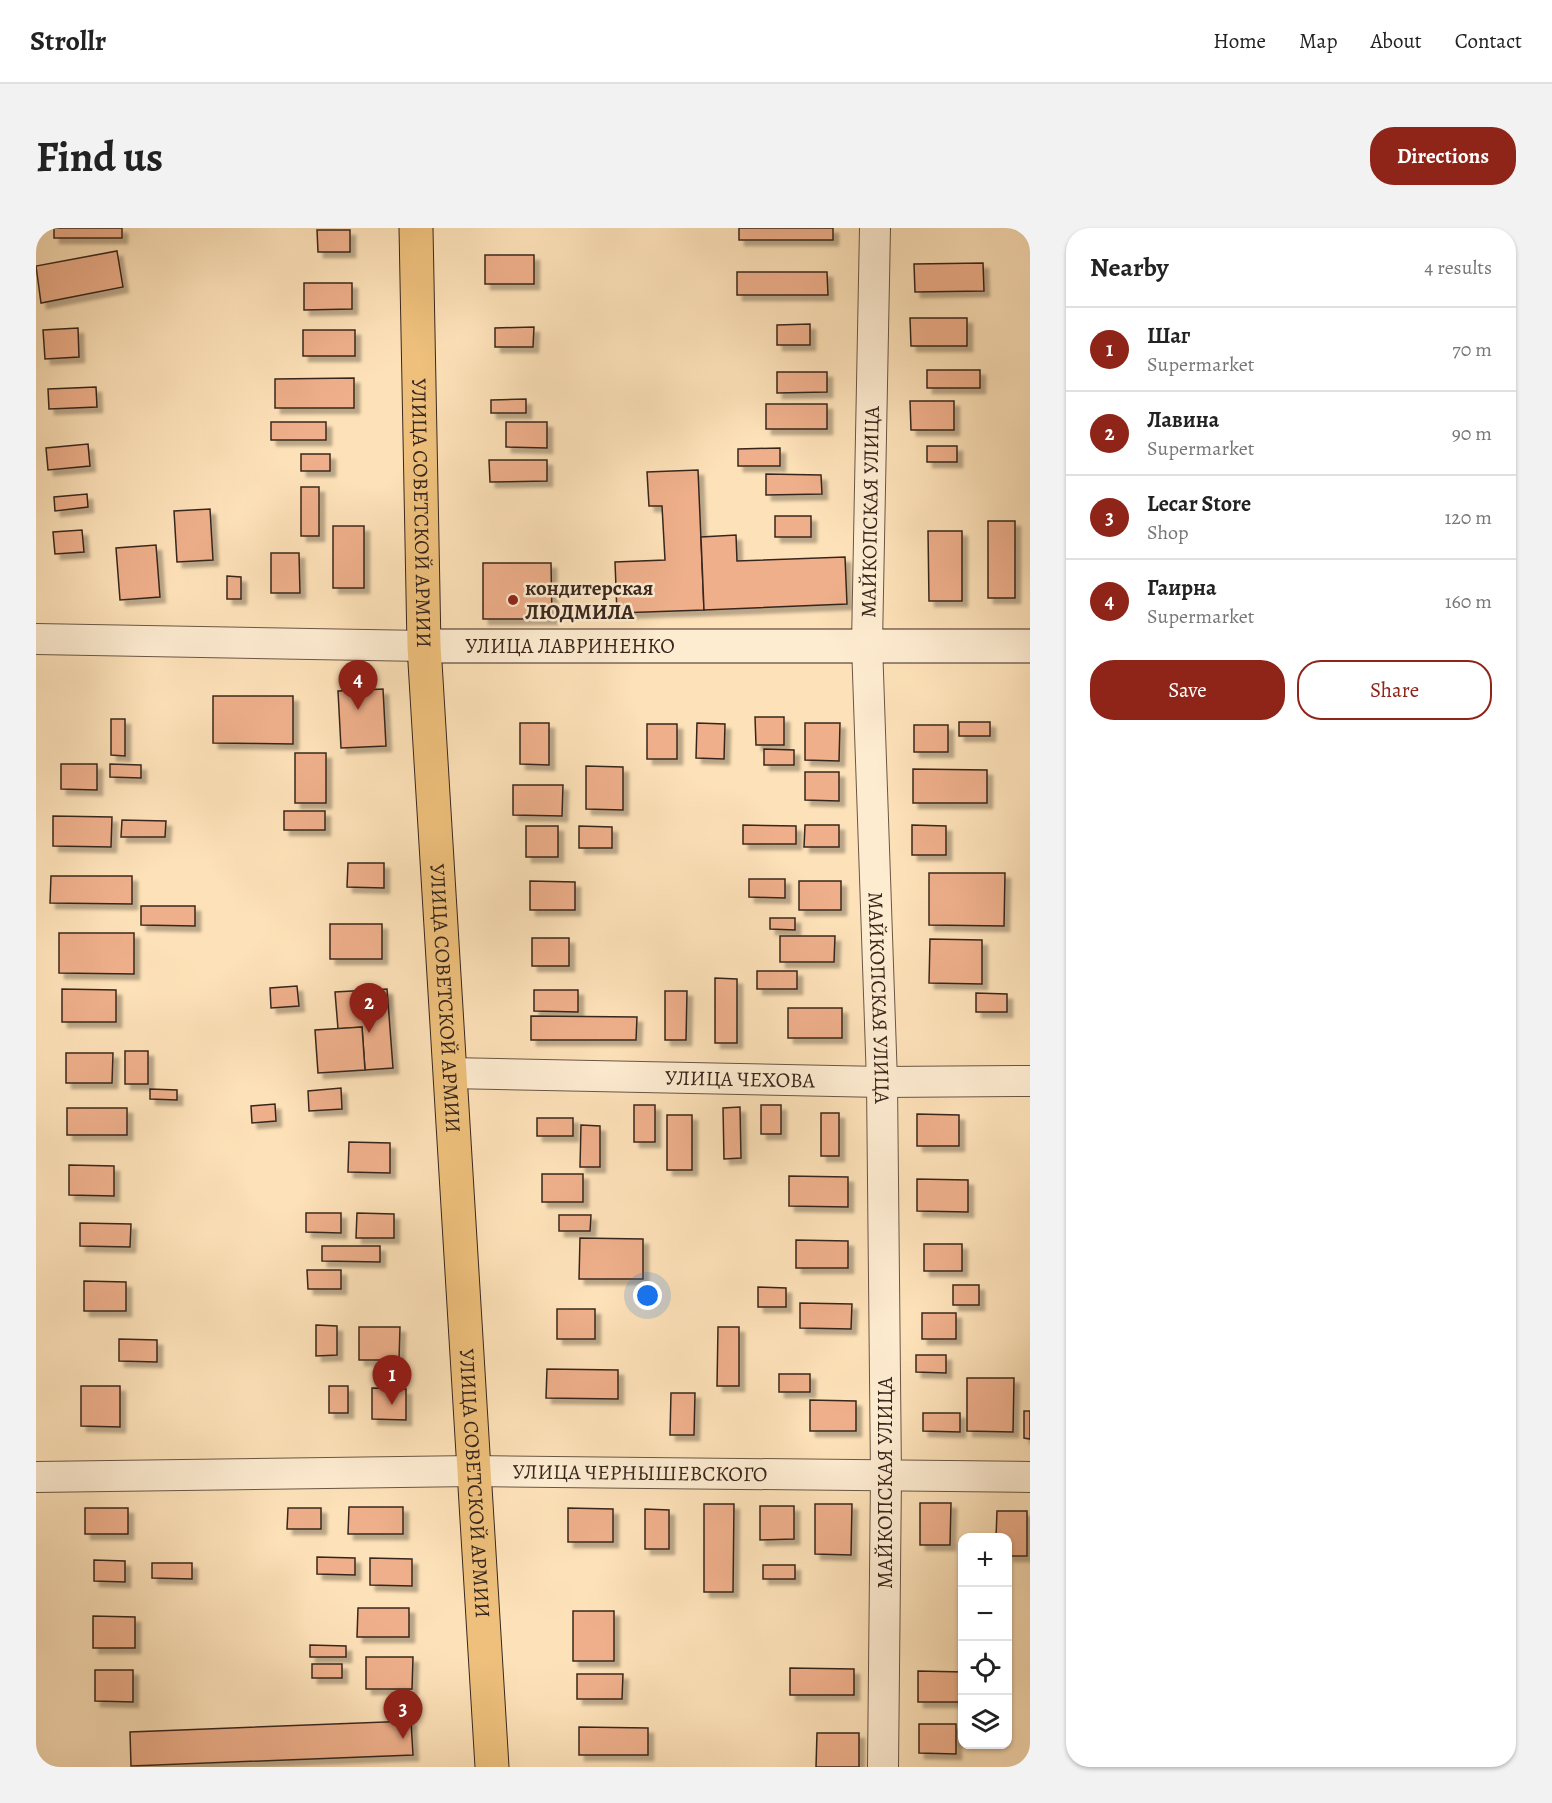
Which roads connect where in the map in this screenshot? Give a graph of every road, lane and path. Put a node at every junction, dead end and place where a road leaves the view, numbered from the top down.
1 (416, 228) edge
2 (875, 228) edge
3 (36, 639) edge
4 (867, 644) junction
5 (424, 646) junction
6 (1030, 646) edge
7 (450, 1073) junction
8 (1030, 1081) edge
9 (882, 1082) junction
10 (473, 1472) junction
11 (886, 1476) junction
12 (36, 1477) edge
13 (1030, 1477) edge
14 (492, 1767) edge
15 (883, 1767) edge

1 - 5 main road, УЛИЦА СОВЕТСКОЙ АРМИИ
2 - 4 street, МАЙКОПСКАЯ УЛИЦА
3 - 5 street, УЛИЦА ЛАВРИНЕНКО
4 - 5 main road, УЛИЦА ЛАВРИНЕНКО
4 - 6 main road, УЛИЦА ЛАВРИНЕНКО
4 - 9 street, МАЙКОПСКАЯ УЛИЦА
5 - 7 main road, УЛИЦА СОВЕТСКОЙ АРМИИ
7 - 9 street, УЛИЦА ЧЕХОВА
7 - 10 main road, УЛИЦА СОВЕТСКОЙ АРМИИ
8 - 9 street, УЛИЦА ЧЕХОВА
9 - 11 street, МАЙКОПСКАЯ УЛИЦА
10 - 11 street, УЛИЦА ЧЕРНЫШЕВСКОГО
10 - 12 street, УЛИЦА ЧЕРНЫШЕВСКОГО
10 - 14 main road, УЛИЦА СОВЕТСКОЙ АРМИИ
11 - 13 street, УЛИЦА ЧЕРНЫШЕВСКОГО
11 - 15 street, МАЙКОПСКАЯ УЛИЦА

